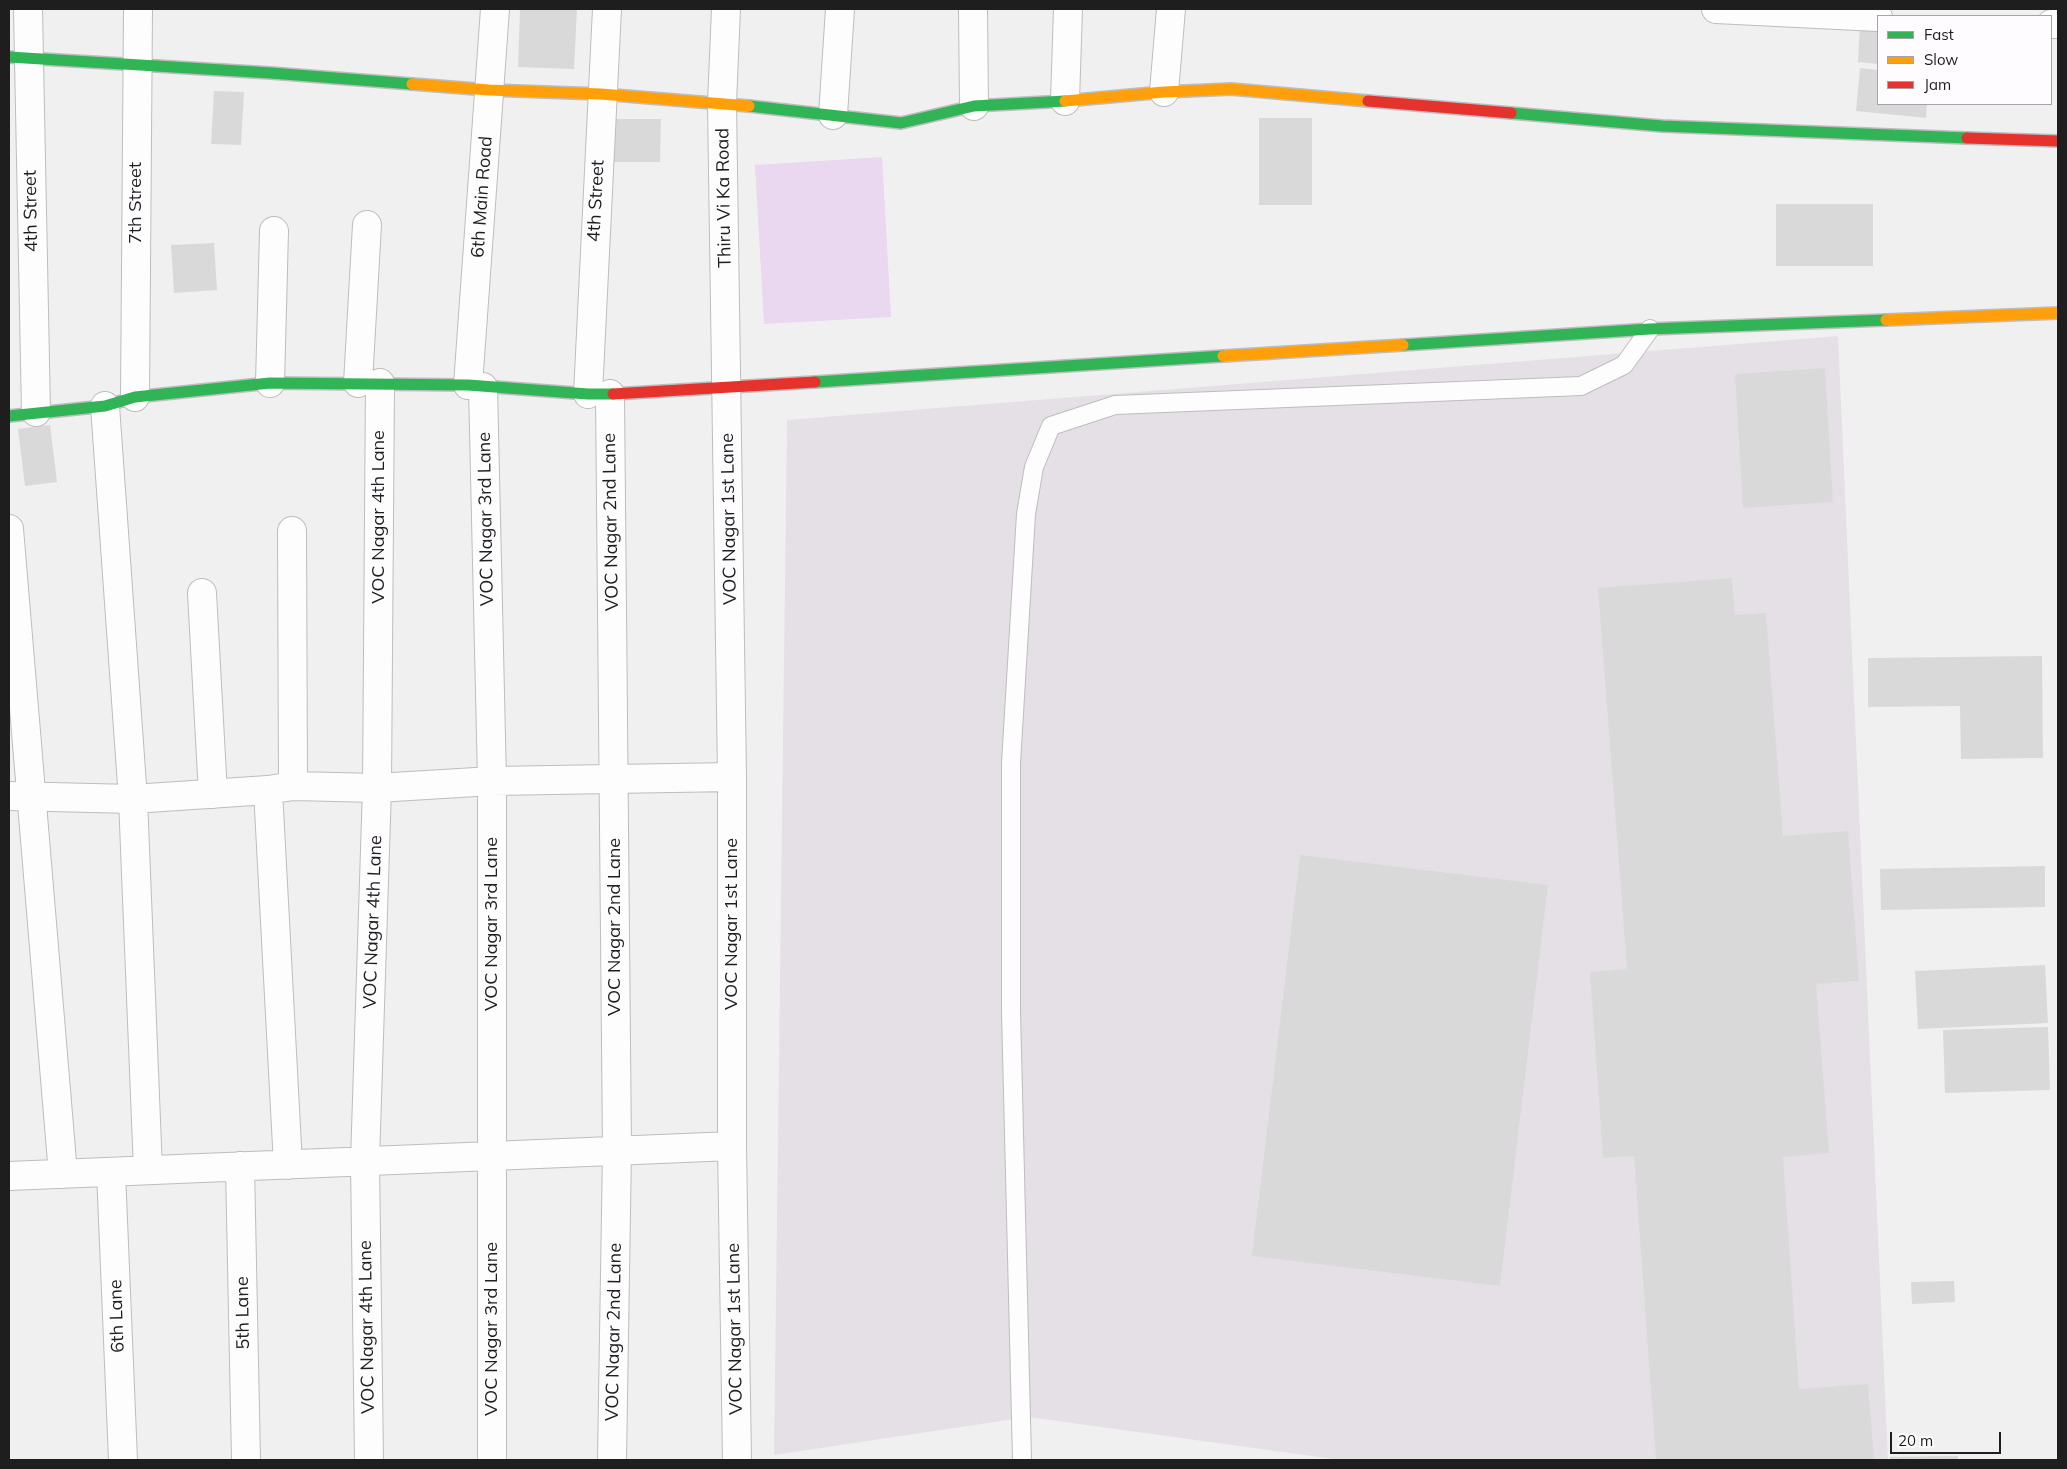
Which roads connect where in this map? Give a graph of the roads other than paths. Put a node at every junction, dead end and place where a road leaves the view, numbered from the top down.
1 (28, 9) edge
2 (138, 9) edge
3 (495, 9) edge
4 (606, 9) edge
5 (726, 9) edge
6 (840, 9) edge
7 (973, 9) edge
8 (1068, 9) edge
9 (1171, 9) edge
10 (1716, 9) edge
11 (1877, 17) edge
12 (18, 58) edge
13 (136, 66) junction
14 (490, 90) junction
15 (1164, 92) junction
16 (601, 94) junction
17 (1065, 101) junction
18 (722, 103) junction
19 (974, 106) junction
20 (833, 115) junction
21 (2058, 141) edge
22 (367, 225) dead end
23 (274, 231) dead end
24 (2058, 313) edge
25 (1650, 329) junction
26 (369, 383) junction
27 (270, 384) junction
28 (475, 386) junction
29 (727, 388) junction
30 (599, 394) junction
31 (135, 397) junction
32 (105, 406) junction
33 (36, 412) junction
34 (9, 416) edge
35 (9, 529) edge
36 (292, 531) dead end
37 (202, 594) dead end
38 (732, 777) junction
39 (614, 779) junction
40 (492, 781) junction
41 (281, 788) junction
42 (377, 788) junction
43 (213, 794) junction
44 (20, 796) edge
45 (133, 799) junction
46 (732, 1146) junction
47 (617, 1150) junction
48 (492, 1156) junction
49 (365, 1161) junction
50 (288, 1165) junction
51 (240, 1166) junction
52 (148, 1170) junction
53 (111, 1172) junction
54 (62, 1174) junction
55 (9, 1176) edge
56 (123, 1460) edge
57 (246, 1460) edge
58 (369, 1460) edge
59 (492, 1460) edge
60 (612, 1460) edge
61 (737, 1460) edge
62 (1022, 1460) edge

1 - 12 street, 4th Street
2 - 13 street, 7th Street
3 - 14 street, 6th Main Road
4 - 16 street, 4th Street
5 - 18 street, Thiru Vi Ka Road
6 - 20 street
7 - 19 street
8 - 17 street
9 - 15 street
10 - 11 street
12 - 13 street
12 - 33 street, 4th Street
13 - 14 street
13 - 31 street, 7th Street
14 - 16 street
14 - 28 street, 6th Main Road
15 - 17 street
15 - 21 street
16 - 18 street
16 - 30 street, 4th Street
17 - 19 street
18 - 20 street
18 - 29 street, Thiru Vi Ka Road
19 - 20 street
22 - 26 street, VOC Nagar 4th Lane
23 - 27 street
24 - 25 street
25 - 29 street
25 - 62 lane
26 - 27 street
26 - 28 street
26 - 42 street, VOC Nagar 4th Lane
27 - 31 street
28 - 30 street
28 - 40 street, VOC Nagar 3rd Lane
29 - 30 street
29 - 38 street, VOC Nagar 1st Lane
30 - 39 street, VOC Nagar 2nd Lane
31 - 32 street
32 - 33 street
32 - 45 street
33 - 34 street
35 - 44 street
36 - 41 street
37 - 43 street
38 - 39 street
38 - 46 street, VOC Nagar 1st Lane
39 - 40 street
39 - 47 street, VOC Nagar 2nd Lane
40 - 42 street
40 - 48 street, VOC Nagar 3rd Lane
41 - 42 street
41 - 43 street
41 - 50 street
42 - 49 street, VOC Nagar 4th Lane
43 - 45 street
44 - 45 street
44 - 54 street
45 - 52 street
46 - 47 street
46 - 61 street, VOC Nagar 1st Lane
47 - 48 street
47 - 60 street, VOC Nagar 2nd Lane
48 - 49 street
48 - 59 street, VOC Nagar 3rd Lane
49 - 50 street
49 - 58 street, VOC Nagar 4th Lane
50 - 51 street
51 - 52 street
51 - 57 street, 5th Lane
52 - 53 street
53 - 54 street
53 - 56 street, 6th Lane
54 - 55 street

